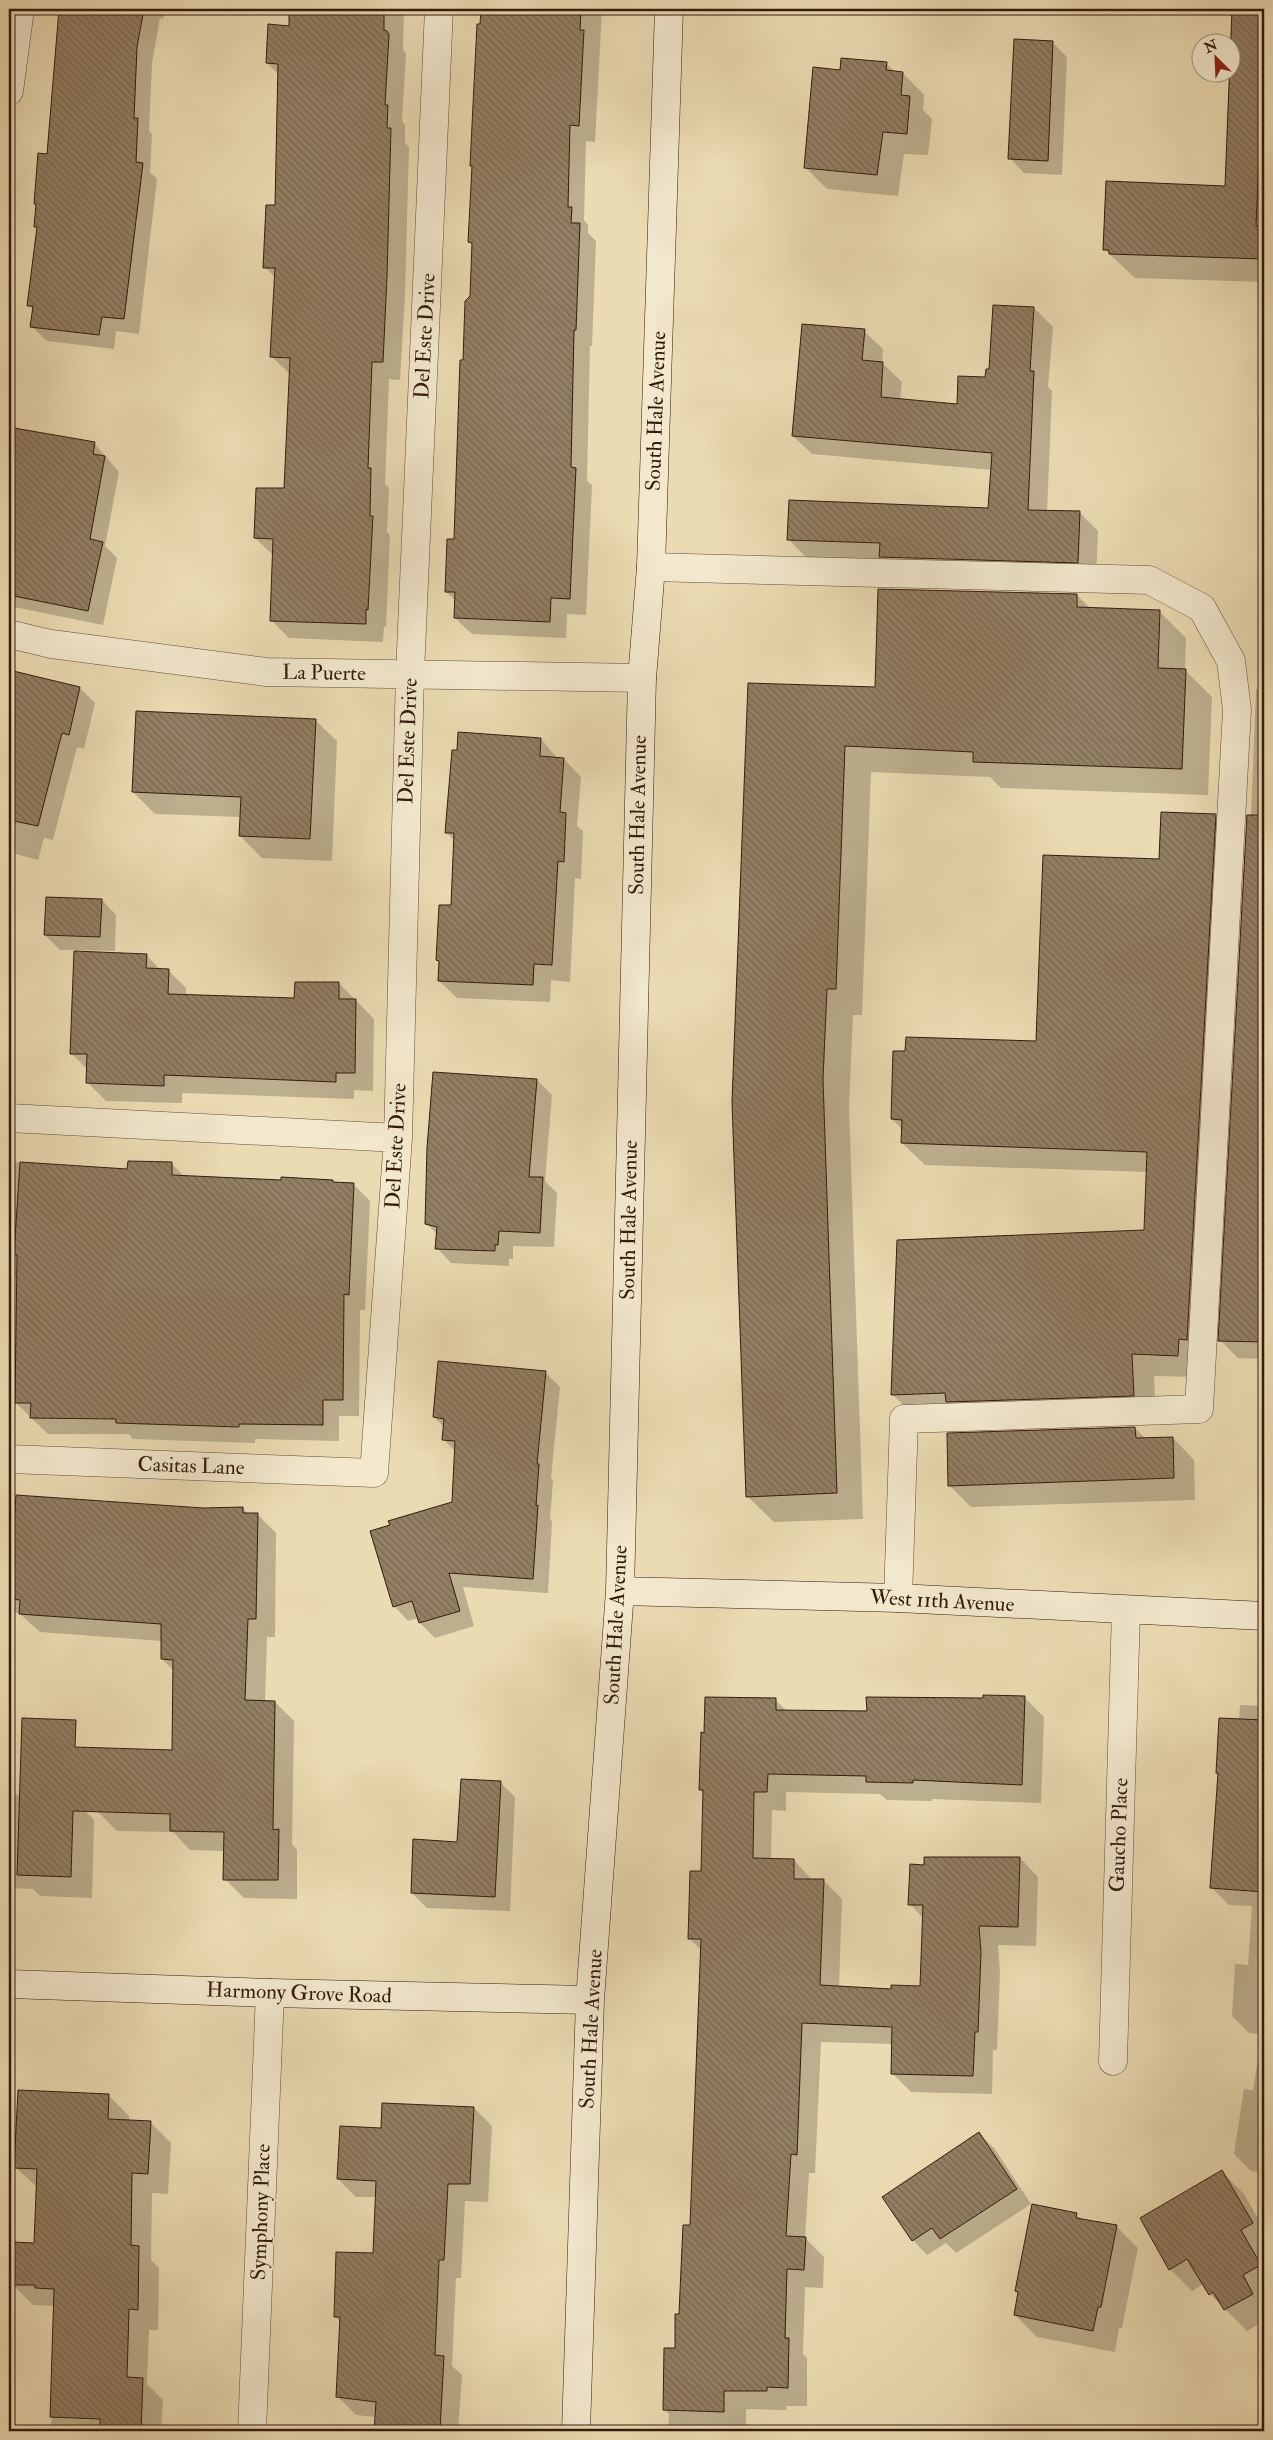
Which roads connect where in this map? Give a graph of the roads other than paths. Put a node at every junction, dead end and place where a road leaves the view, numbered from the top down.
1 (20, 9) edge
2 (439, 9) edge
3 (669, 9) edge
4 (9, 91) edge
5 (651, 567) junction
6 (9, 634) edge
7 (410, 674) junction
8 (642, 678) junction
9 (9, 1118) edge
10 (398, 1138) junction
11 (9, 1458) edge
12 (374, 1473) joint
13 (620, 1591) junction
14 (898, 1598) junction
15 (1126, 1610) junction
16 (1264, 1616) edge
17 (9, 1984) edge
18 (270, 1993) junction
19 (590, 2000) junction
20 (1113, 2061) dead end
21 (252, 2431) edge
22 (576, 2431) edge

1 - 4 street
2 - 7 street, Del Este Drive
3 - 5 street, South Hale Avenue
5 - 8 street, South Hale Avenue
5 - 14 street
6 - 7 street, La Puerte
7 - 8 street, La Puerte
7 - 10 street, Del Este Drive
8 - 13 street, South Hale Avenue
9 - 10 street
10 - 12 street, Del Este Drive
11 - 12 street, Casitas Lane
13 - 14 street, West 11th Avenue
13 - 19 street, South Hale Avenue
14 - 15 street, West 11th Avenue
15 - 16 street, West 11th Avenue
15 - 20 street, Gaucho Place
17 - 18 street, Harmony Grove Road
18 - 19 street, Harmony Grove Road
18 - 21 street, Symphony Place
19 - 22 street, South Hale Avenue

